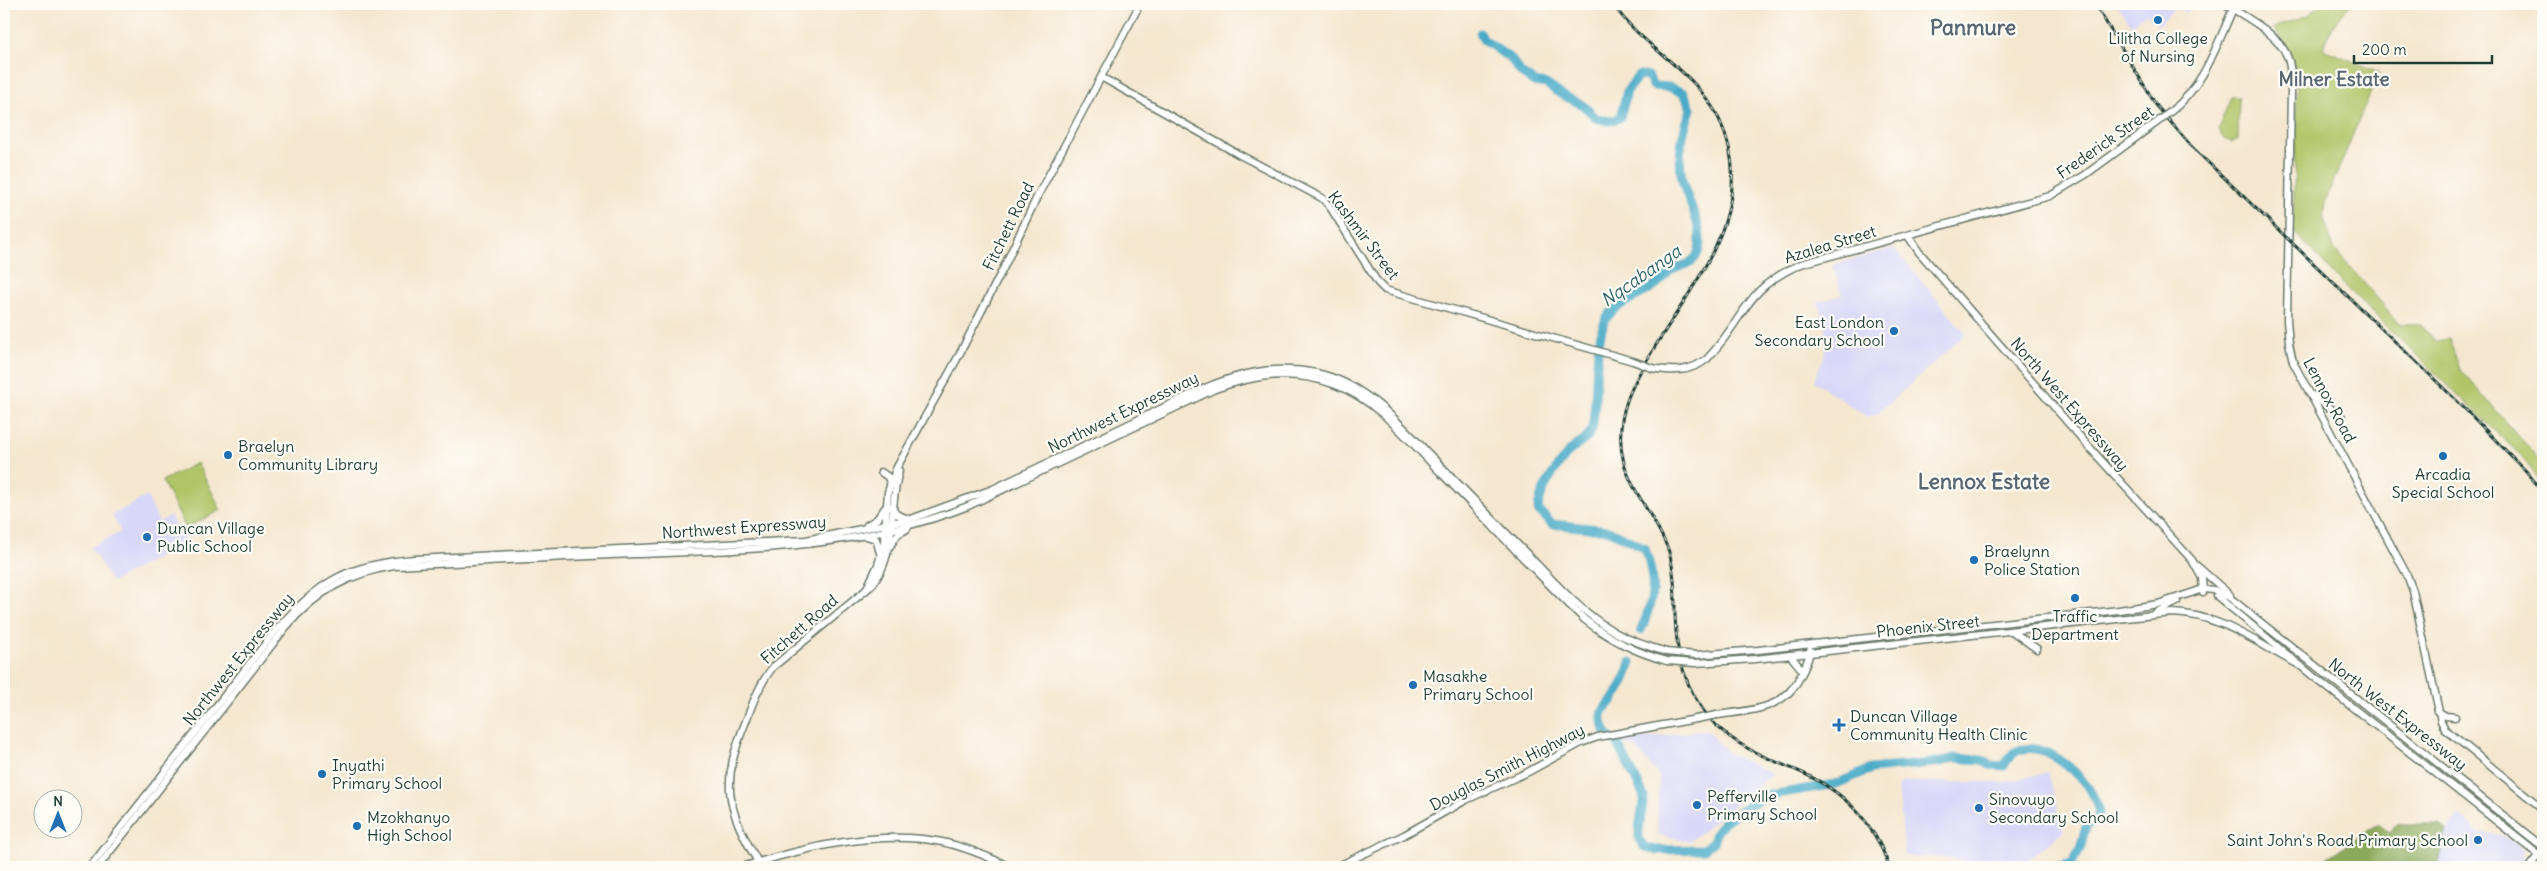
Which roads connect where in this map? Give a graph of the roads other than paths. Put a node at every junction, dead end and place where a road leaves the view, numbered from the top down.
1 (1140, 4) edge
2 (2225, 4) edge
3 (2235, 6) edge
4 (1101, 77) junction
5 (1908, 236) junction
6 (1592, 349) joint
7 (2308, 392) junction
8 (2342, 417) dead end
9 (901, 460) junction
10 (881, 472) dead end
11 (890, 483) junction
12 (889, 507) junction
13 (911, 519) junction
14 (929, 521) junction
15 (888, 526) junction
16 (863, 532) junction
17 (889, 550) junction
18 (880, 557) junction
19 (2192, 560) junction
20 (866, 590) junction
21 (2203, 591) junction
22 (1566, 598) junction
23 (2152, 615) junction
24 (2264, 625) junction
25 (2012, 631) junction
26 (1810, 644) junction
27 (2037, 649) dead end
28 (1810, 652) junction
29 (1790, 655) junction
30 (2301, 666) junction
31 (1803, 671) junction
32 (2437, 711) junction
33 (2455, 717) dead end
34 (2543, 809) edge
35 (2542, 852) edge
36 (758, 862) junction
37 (90, 867) edge
38 (98, 867) edge
39 (742, 867) edge
40 (1010, 867) edge
41 (1336, 867) edge
42 (2529, 867) edge

1 - 4 main road, Fitchett Road
2 - 3 main road, Lennox Road
3 - 5 main road, Frederick Street, bridge
3 - 7 main road, Lennox Road
4 - 6 main road, Kashmir Street
4 - 9 main road, Fitchett Road
5 - 6 main road, Azalea Street, bridge
5 - 19 main road, North West Expressway
7 - 8 main road
7 - 32 main road, Lennox Road
9 - 11 main road, Fitchett Road
9 - 12 main road, Fitchett Road
10 - 11 main road
11 - 12 main road, Fitchett Road
12 - 13 main road
12 - 15 main road, Fitchett Road
12 - 16 main road
13 - 15 main road, Northwest Expressway
13 - 22 main road, Northwest Expressway
14 - 15 main road, Northwest Expressway
14 - 17 main road
14 - 22 main road, Northwest Expressway
15 - 16 main road, Northwest Expressway
15 - 17 main road, Fitchett Road
15 - 18 main road, Fitchett Road
16 - 18 main road
16 - 37 main road, Northwest Expressway
16 - 38 main road, Northwest Expressway
17 - 20 main road, Fitchett Road
18 - 20 main road, Fitchett Road
19 - 21 main road, North West Expressway
19 - 24 main road
20 - 36 main road, Fitchett Road
21 - 23 main road
21 - 24 main road, North West Expressway
21 - 26 main road, Phoenix Street
21 - 30 main road
22 - 26 main road, Phoenix Street, bridge
22 - 29 main road, Phoenix Street, bridge
23 - 25 main road, Phoenix Street
23 - 30 main road, Phoenix Street
24 - 35 main road, North West Expressway
25 - 27 main road
25 - 28 main road, Phoenix Street
26 - 28 main road, Douglas Smith Highway
28 - 29 main road, Phoenix Street
28 - 31 main road, Douglas Smith Highway
29 - 31 main road
30 - 35 main road, North West Expressway
31 - 41 main road, Douglas Smith Highway, bridge
32 - 33 main road
32 - 34 main road, Lennox Road
35 - 42 main road
36 - 39 main road
36 - 40 main road

